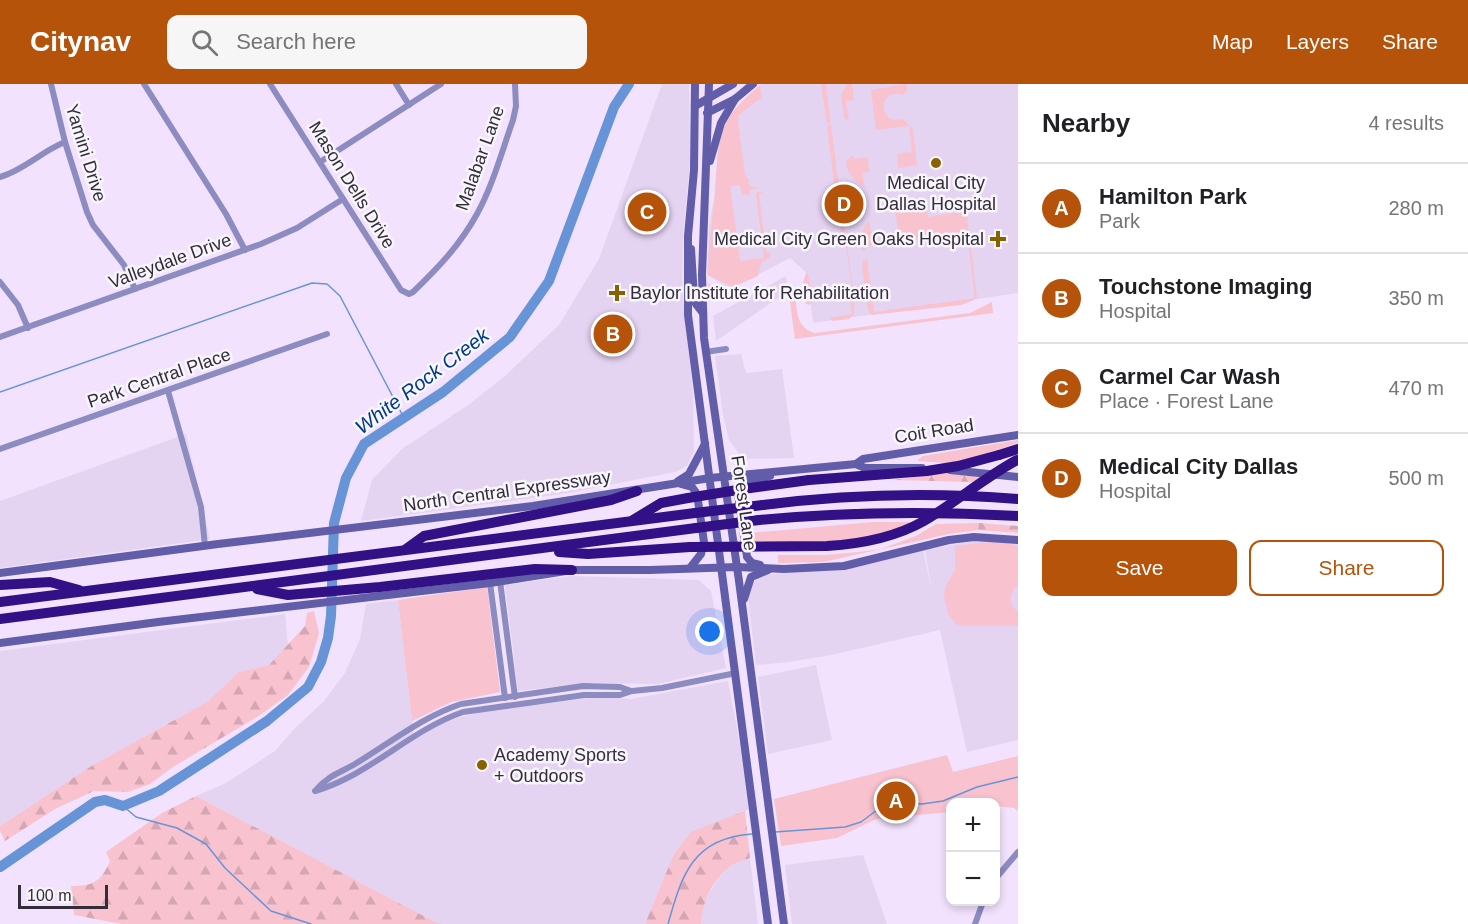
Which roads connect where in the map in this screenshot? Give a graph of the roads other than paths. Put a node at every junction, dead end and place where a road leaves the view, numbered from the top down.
1 (51, 84) edge
2 (144, 84) edge
3 (270, 84) edge
4 (396, 84) edge
5 (441, 84) edge
6 (515, 84) edge
7 (695, 84) edge
8 (709, 84) edge
9 (733, 84) edge
10 (753, 84) edge
11 (709, 98) junction
12 (735, 99) junction
13 (409, 105) junction
14 (695, 106) junction
15 (709, 112) junction
16 (695, 118) junction
17 (65, 142) junction
18 (320, 162) junction
19 (706, 176) junction
20 (0, 177) edge
21 (343, 199) junction
22 (688, 236) junction
23 (245, 250) junction
24 (0, 282) edge
25 (135, 289) junction
26 (413, 292) joint
27 (703, 313) junction
28 (28, 328) junction
29 (327, 334) dead end
30 (0, 337) edge
31 (704, 338) junction
32 (691, 344) junction
33 (726, 349) dead end
34 (705, 352) junction
35 (709, 382) junction
36 (168, 391) junction
37 (1018, 435) edge
38 (705, 444) junction
39 (0, 449) edge
40 (1018, 457) edge
41 (856, 464) junction
42 (791, 471) junction
43 (724, 477) junction
44 (1018, 477) edge
45 (710, 478) junction
46 (675, 483) junction
47 (637, 491) junction
48 (1018, 499) edge
49 (1018, 516) edge
50 (630, 522) junction
51 (1018, 540) edge
52 (205, 546) junction
53 (403, 550) junction
54 (535, 550) junction
55 (720, 567) junction
56 (737, 567) junction
57 (690, 568) junction
58 (778, 568) junction
59 (572, 570) junction
60 (0, 573) edge
61 (500, 581) junction
62 (490, 583) junction
63 (0, 585) edge
64 (244, 587) junction
65 (85, 591) junction
66 (377, 592) junction
67 (724, 597) junction
68 (0, 602) edge
69 (743, 614) junction
70 (1, 619) edge
71 (0, 643) edge
72 (749, 669) junction
73 (736, 673) junction
74 (632, 691) junction
75 (515, 695) junction
76 (505, 696) junction
77 (516, 704) junction
78 (506, 705) junction
79 (416, 725) junction
80 (420, 732) junction
81 (759, 742) junction
82 (762, 761) junction
83 (747, 762) junction
84 (1018, 852) edge
85 (1000, 873) edge
86 (982, 906) edge
87 (782, 910) junction
88 (766, 912) junction
89 (768, 924) edge
90 (784, 924) edge
91 (975, 924) edge

1 - 17 street, Yamini Drive
2 - 23 street
3 - 18 street, Mason Dells Drive
4 - 13 street
5 - 13 street
6 - 26 street, Malabar Lane
7 - 14 main road, Forest Lane
8 - 11 main road, Forest Lane
9 - 11 main road
10 - 12 main road
11 - 14 main road
11 - 15 main road, Forest Lane
12 - 15 main road
12 - 19 main road
13 - 18 street
14 - 16 main road, Forest Lane
15 - 16 main road
15 - 19 main road, Forest Lane
16 - 22 main road, Forest Lane
17 - 20 street
17 - 25 street, Yamini Drive
18 - 21 street, Mason Dells Drive
19 - 27 main road, Forest Lane
21 - 23 street, Valleydale Drive
21 - 26 street, Mason Dells Drive
22 - 27 main road
22 - 32 main road, Forest Lane
23 - 25 street, Valleydale Drive
24 - 28 street
25 - 28 street, Valleydale Drive
27 - 31 main road, Forest Lane
28 - 30 street, Valleydale Drive
29 - 36 street, Park Central Place
31 - 32 main road
31 - 34 main road, Forest Lane
32 - 35 main road
32 - 38 main road, Forest Lane
33 - 34 street
34 - 35 main road, Forest Lane
35 - 43 main road, Forest Lane
36 - 39 street, Park Central Place
36 - 52 street
37 - 41 main road, Coit Road
38 - 45 main road, Forest Lane
38 - 46 main road
40 - 50 highway, bridge
40 - 54 highway, bridge
41 - 42 main road, North Central Expressway
41 - 44 main road, North Central Expressway
42 - 43 main road, North Central Expressway
42 - 58 main road
43 - 45 main road, North Central Expressway
43 - 56 main road, Forest Lane
45 - 46 main road, North Central Expressway
45 - 55 main road, Forest Lane
46 - 47 main road, North Central Expressway
46 - 57 main road
47 - 52 main road, North Central Expressway
47 - 53 highway
48 - 50 highway, bridge
49 - 54 highway, bridge
50 - 53 highway
51 - 58 main road
52 - 60 main road, North Central Expressway
53 - 65 highway
54 - 64 highway
55 - 56 main road
55 - 57 main road
55 - 67 main road, Forest Lane
56 - 58 main road
56 - 69 main road, Forest Lane
57 - 59 main road
58 - 69 main road
59 - 61 main road
59 - 66 highway
61 - 62 main road
61 - 75 street
62 - 66 main road
62 - 76 street
63 - 65 highway
64 - 66 highway
64 - 70 highway
65 - 68 highway
66 - 71 main road
67 - 72 main road
67 - 73 main road, Forest Lane
69 - 72 main road, Forest Lane
72 - 81 main road, Forest Lane
73 - 74 street
73 - 81 main road
73 - 83 main road, Forest Lane
74 - 75 street
74 - 77 street
75 - 76 street
75 - 77 street
76 - 78 street
76 - 79 street
77 - 78 street
78 - 80 street
79 - 80 street
79 - 80 street
81 - 82 main road, Forest Lane
82 - 83 main road
82 - 87 main road, Forest Lane
83 - 88 main road, Forest Lane
84 - 85 street
86 - 91 street
87 - 88 main road
87 - 90 main road, Forest Lane
88 - 89 main road, Forest Lane

